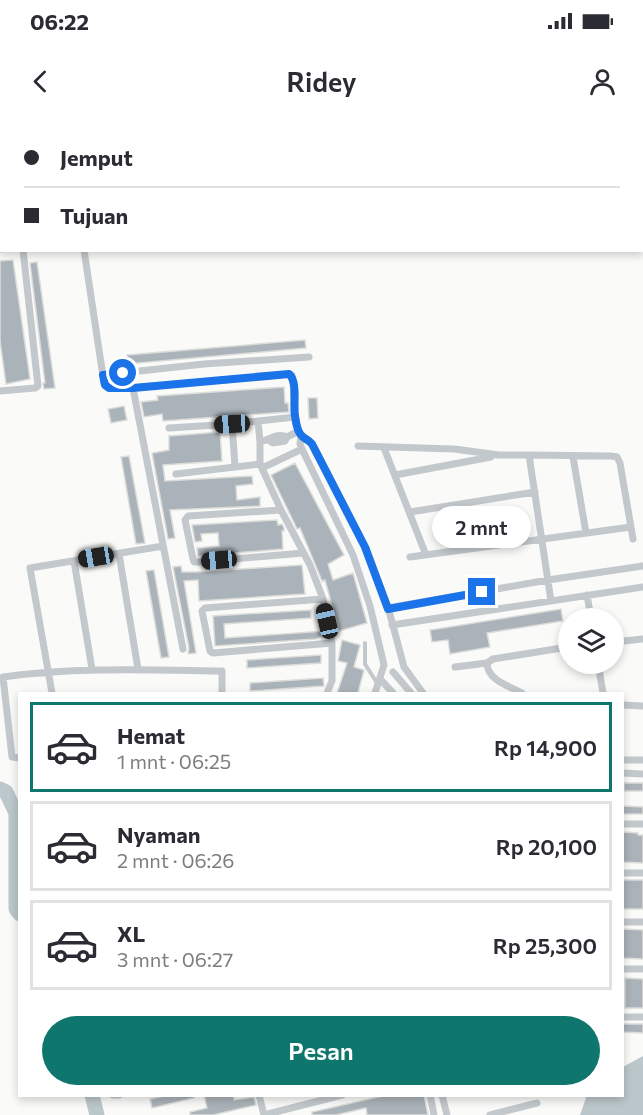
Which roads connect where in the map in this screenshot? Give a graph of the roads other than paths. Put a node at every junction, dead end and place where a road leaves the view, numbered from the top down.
1 (23, 252) edge
2 (84, 252) edge
3 (309, 357) dead end
4 (103, 375) junction
5 (133, 388) junction
6 (0, 391) edge
7 (295, 417) junction
8 (258, 421) junction
9 (232, 424) junction
10 (169, 428) dead end
11 (300, 434) junction
12 (260, 442) junction
13 (358, 446) dead end
14 (384, 448) junction
15 (302, 449) junction
16 (499, 455) junction
17 (529, 455) junction
18 (573, 456) junction
19 (235, 466) junction
20 (261, 466) junction
21 (176, 474) dead end
22 (395, 475) junction
23 (535, 492) junction
24 (281, 510) junction
25 (410, 513) junction
26 (631, 526) junction
27 (586, 533) junction
28 (633, 539) dead end
29 (542, 540) junction
30 (163, 546) junction
31 (303, 553) junction
32 (118, 554) junction
33 (426, 555) junction
34 (410, 557) dead end
35 (74, 561) junction
36 (643, 566) edge
37 (548, 580) junction
38 (643, 587) edge
39 (587, 595) junction
40 (322, 599) junction
41 (551, 601) junction
42 (589, 608) edge
43 (388, 609) junction
44 (392, 625) junction
45 (643, 639) edge
46 (624, 641) edge
47 (332, 642) junction
48 (365, 643) dead end
49 (183, 649) dead end
50 (558, 649) edge
51 (487, 663) junction
52 (455, 667) dead end
53 (92, 669) junction
54 (138, 669) junction
55 (405, 669) junction
56 (48, 671) junction
57 (393, 672) junction
58 (600, 674) edge
59 (379, 681) junction
60 (52, 692) edge
61 (222, 692) edge
62 (327, 692) edge
63 (375, 692) edge
64 (392, 692) edge
65 (410, 692) edge
66 (422, 692) edge
67 (520, 692) edge
68 (603, 692) edge
69 (624, 705) edge
70 (643, 706) edge
71 (18, 758) edge
72 (624, 760) edge
73 (643, 760) edge
74 (624, 773) edge
75 (643, 774) edge
76 (624, 824) edge
77 (643, 824) edge
78 (624, 873) edge
79 (643, 873) edge
80 (624, 922) edge
81 (643, 922) edge
82 (624, 969) edge
83 (643, 969) edge
84 (624, 1017) edge
85 (643, 1017) edge
86 (260, 1097) edge
87 (334, 1097) edge
88 (430, 1097) edge
89 (442, 1097) edge
90 (537, 1103) dead end
91 (434, 1115) edge
92 (447, 1115) edge
93 (490, 1115) edge

1 - 6 street
2 - 4 street
3 - 4 street
4 - 5 street
5 - 7 street
5 - 30 street
7 - 8 street
7 - 11 street
8 - 9 street
8 - 12 street
9 - 10 street
9 - 19 street
11 - 12 street
11 - 15 street
11 - 43 street
12 - 20 street
13 - 14 street
14 - 16 street
14 - 22 street
15 - 20 street
15 - 59 street
16 - 17 street
16 - 22 street
17 - 18 street
17 - 23 street
18 - 26 street
18 - 27 street
19 - 20 street
19 - 21 street
20 - 24 street
22 - 25 street
23 - 25 street
23 - 29 street
24 - 31 street
24 - 31 street
25 - 33 street
26 - 27 street
26 - 28 street
27 - 29 street
29 - 33 street
29 - 37 street
30 - 32 street
30 - 49 street
31 - 40 street
32 - 35 street
32 - 54 street
33 - 34 street
35 - 53 street
35 - 56 street
36 - 37 street
37 - 41 street
37 - 43 street
38 - 39 street
39 - 41 street
39 - 42 street
40 - 47 street
40 - 47 street
41 - 44 street
43 - 44 street
44 - 55 street
45 - 46 street
47 - 62 street
48 - 59 lane
50 - 51 street
51 - 52 street
51 - 67 street
53 - 54 street
53 - 56 street
54 - 61 street
55 - 57 street
55 - 66 street
56 - 60 street
56 - 71 street
57 - 59 street
57 - 65 street
58 - 68 street
59 - 63 street
59 - 64 street
69 - 70 street
72 - 73 street
74 - 75 street
76 - 77 street
78 - 79 street
80 - 81 street
82 - 83 street
84 - 85 street
86 - 87 street
88 - 91 street
89 - 92 street
90 - 93 street

